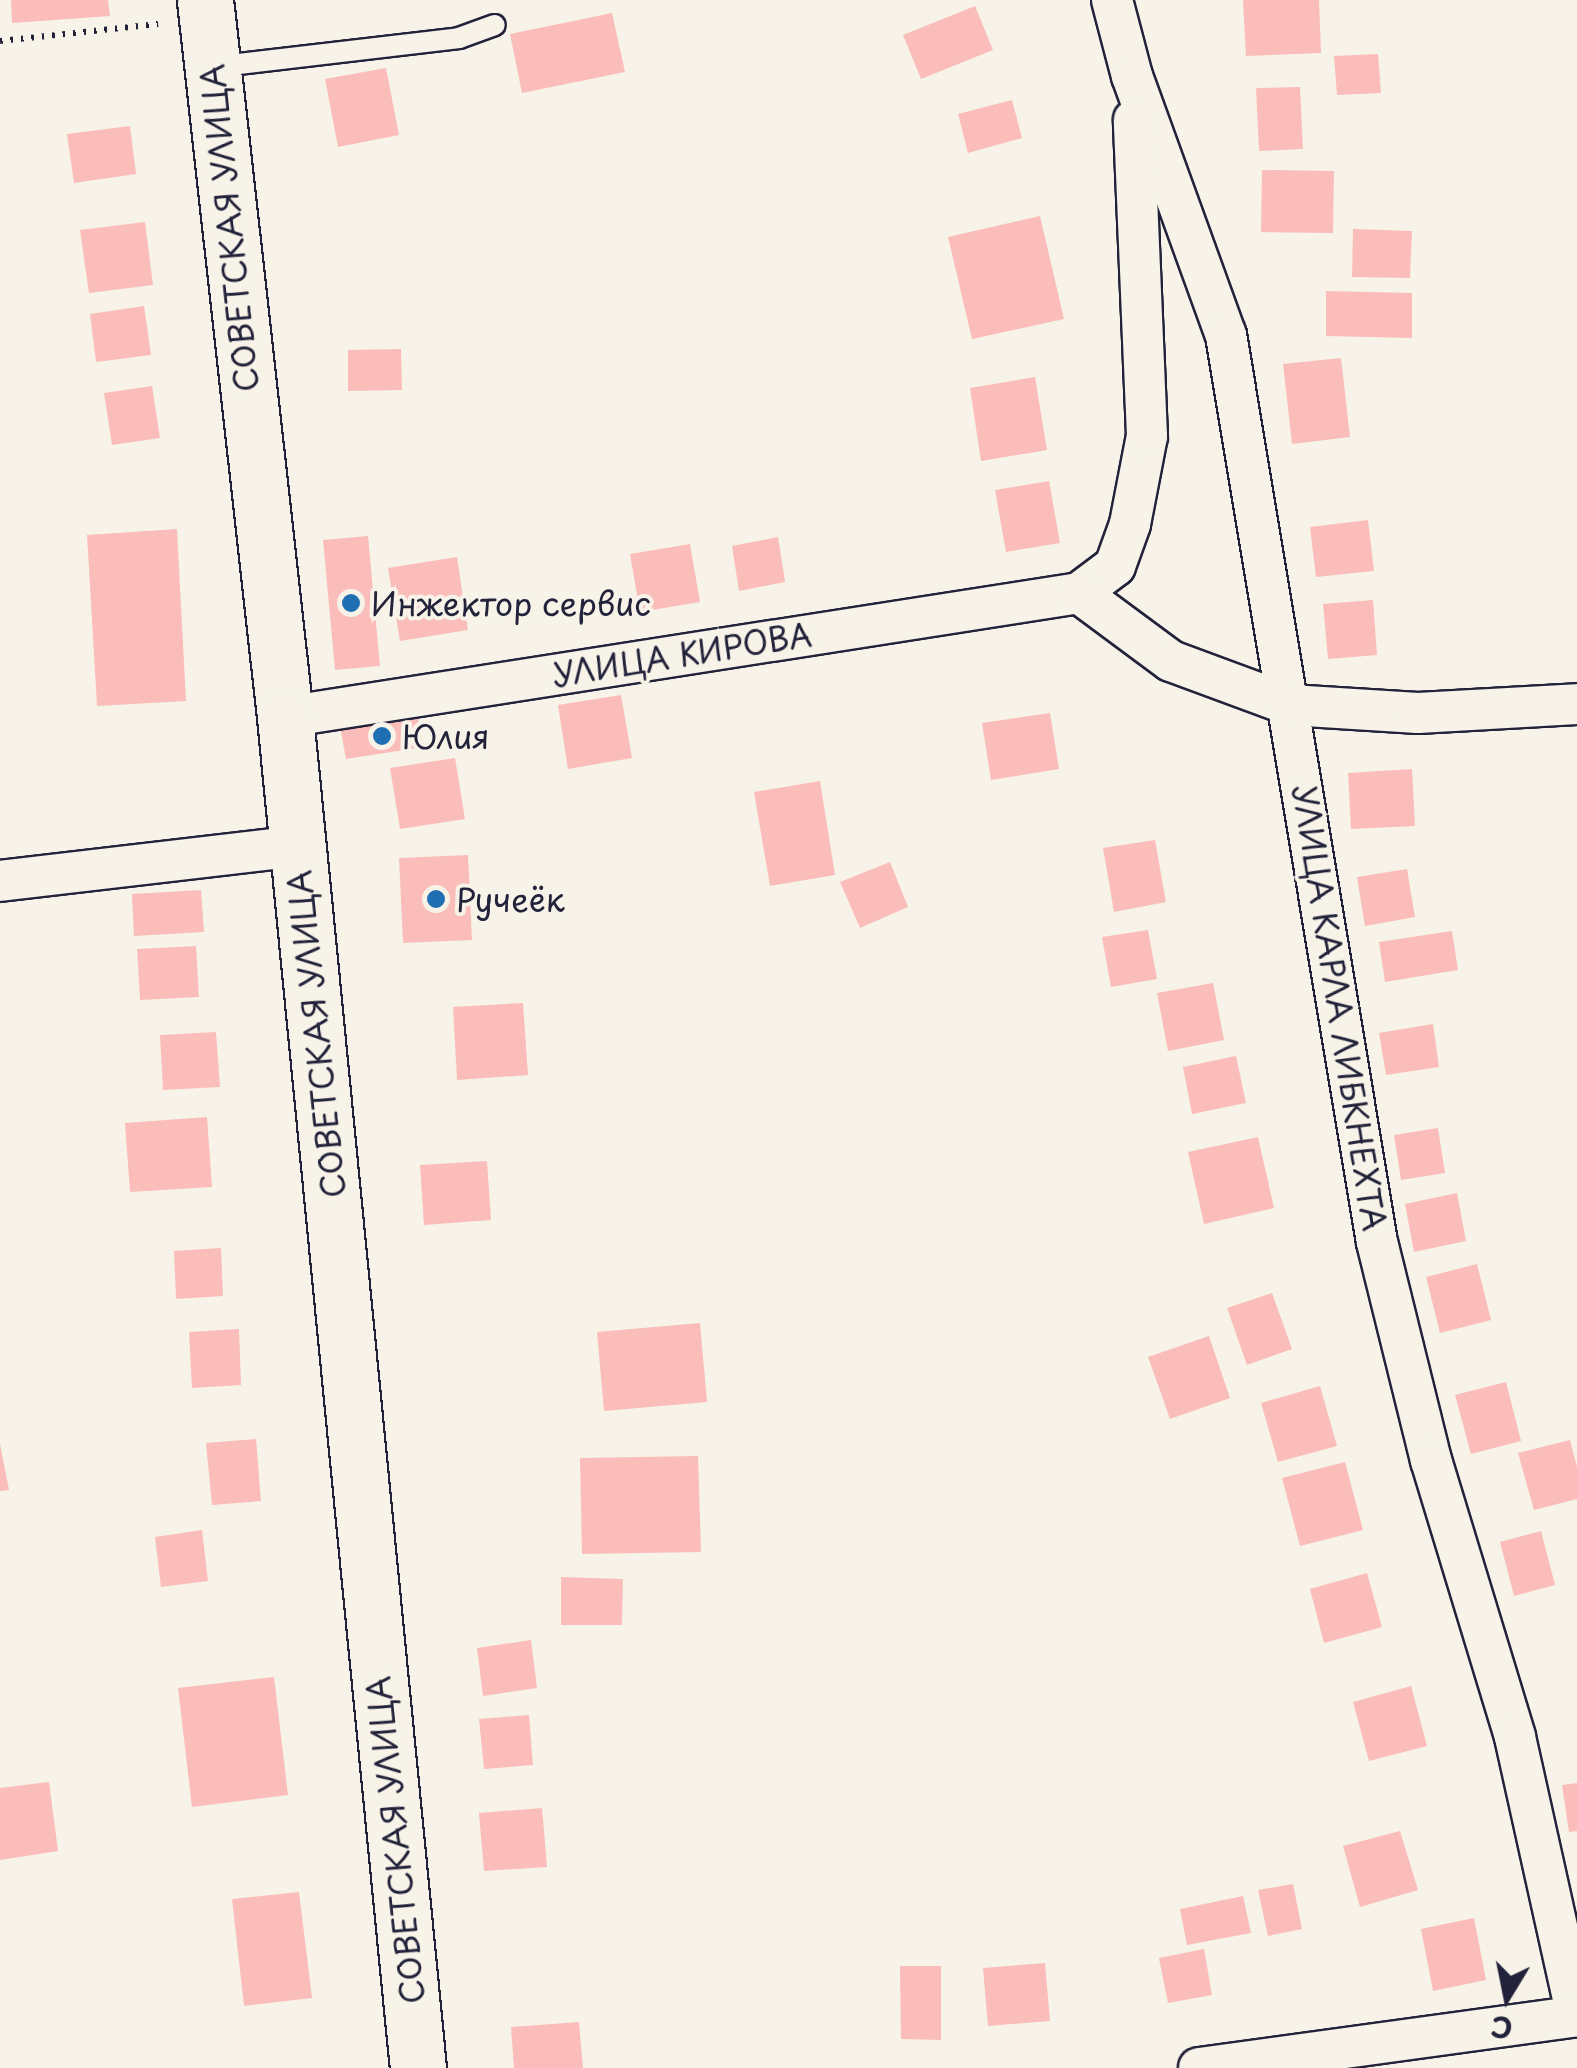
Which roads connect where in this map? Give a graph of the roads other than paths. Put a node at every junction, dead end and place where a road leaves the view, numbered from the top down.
1 (1112, 0) edge
2 (495, 25) dead end
3 (207, 29) edge
4 (1132, 76) junction
5 (1079, 593) junction
6 (1577, 704) edge
7 (1290, 705) junction
8 (284, 716) junction
9 (297, 846) junction
10 (0, 882) edge
11 (1577, 2016) edge
12 (418, 2068) edge
13 (1199, 2068) edge

1 - 4 street, УЛИЦА КАРЛА ЛИБКНЕХТА
2 - 3 lane
3 - 8 main road, СОВЕТСКАЯ УЛИЦА
4 - 5 street
4 - 7 street, УЛИЦА КАРЛА ЛИБКНЕХТА
5 - 7 street
5 - 8 street, УЛИЦА КИРОВА
6 - 7 street
7 - 11 street, УЛИЦА КАРЛА ЛИБКНЕХТА
8 - 9 main road, СОВЕТСКАЯ УЛИЦА
9 - 10 street
9 - 12 main road, СОВЕТСКАЯ УЛИЦА
11 - 13 street

